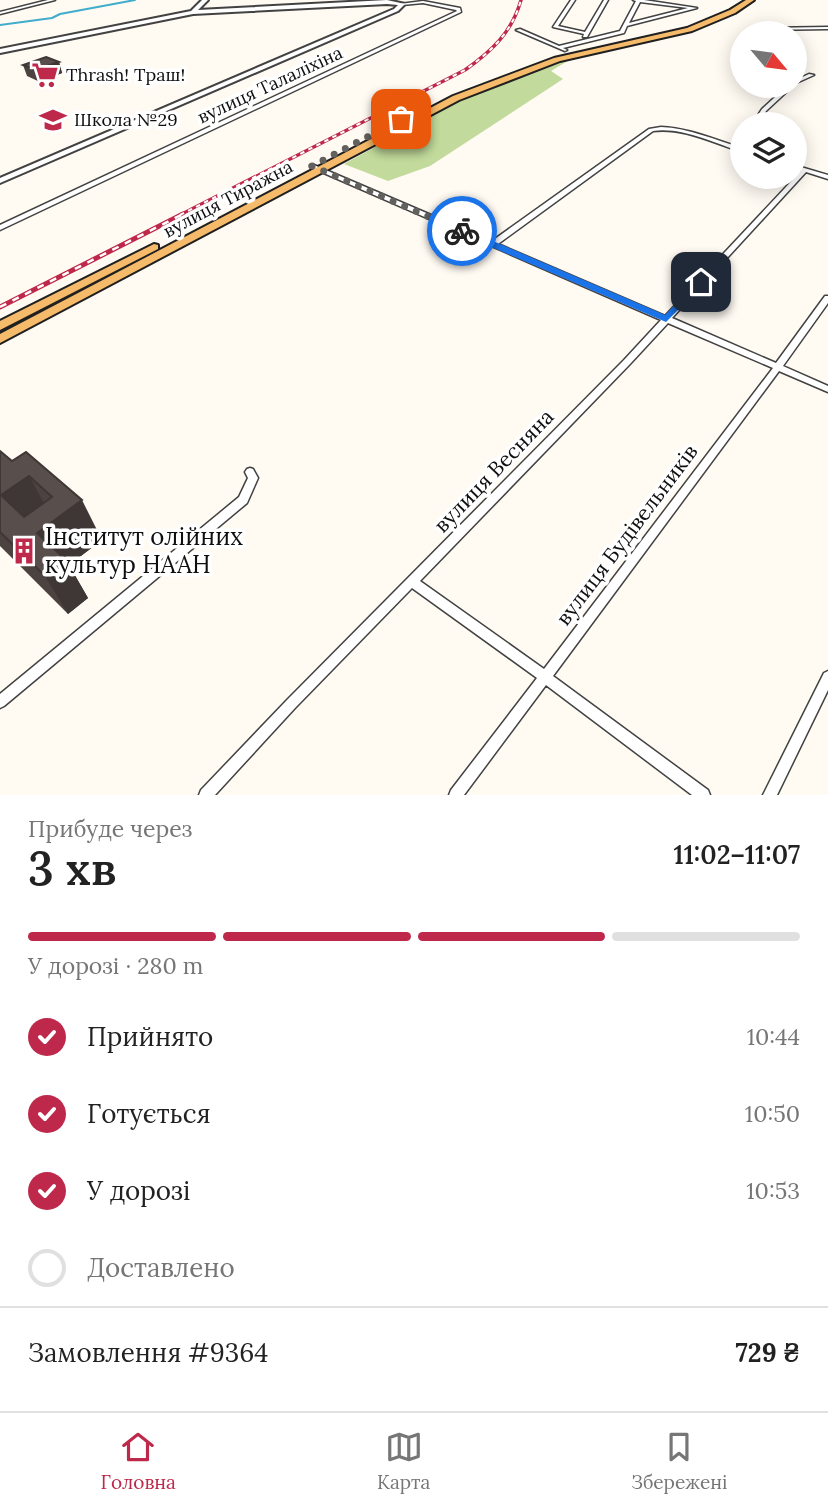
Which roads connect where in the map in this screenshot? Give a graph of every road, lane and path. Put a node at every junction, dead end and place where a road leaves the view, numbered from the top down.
1 (52, 0) edge
2 (205, 0) edge
3 (573, 0) edge
4 (606, 0) edge
5 (637, 0) edge
6 (738, 0) edge
7 (751, 0) edge
8 (402, 4) junction
9 (193, 12) junction
10 (0, 13) edge
11 (627, 25) junction
12 (807, 28) edge
13 (828, 28) edge
14 (518, 30) dead end
15 (586, 33) junction
16 (584, 41) junction
17 (0, 51) edge
18 (566, 51) junction
19 (811, 75) dead end
20 (807, 77) edge
21 (777, 98) edge
22 (763, 112) edge
23 (730, 144) edge
24 (727, 145) junction
25 (730, 146) edge
26 (316, 168) junction
27 (807, 171) edge
28 (828, 177) edge
29 (0, 181) edge
30 (782, 189) edge
31 (0, 228) edge
32 (493, 244) junction
33 (828, 298) edge
34 (666, 319) junction
35 (0, 326) edge
36 (0, 339) edge
37 (777, 367) junction
38 (828, 389) edge
39 (250, 472) dead end
40 (413, 582) junction
41 (544, 676) junction
42 (828, 677) edge
43 (0, 702) edge
44 (206, 795) edge
45 (456, 795) edge
46 (703, 795) edge
47 (770, 795) edge

1 - 10 street
2 - 9 street
3 - 15 street
4 - 15 street
5 - 11 street
5 - 11 street
6 - 18 main road, вулиця Тиражна
7 - 18 main road, вулиця Тиражна
8 - 9 street
8 - 29 street
8 - 31 street, вулиця Талаліхіна
9 - 17 street
11 - 16 street
12 - 13 street
14 - 18 street
15 - 16 street
16 - 18 street
18 - 26 main road, вулиця Тиражна
19 - 20 street
21 - 22 street
23 - 24 street
24 - 25 street
24 - 32 street
26 - 32 street
26 - 35 main road, вулиця Тиражна
26 - 36 main road, вулиця Тиражна
27 - 28 street
30 - 34 street, вулиця Весняна
32 - 34 street
33 - 37 street, вулиця Будівельників
34 - 37 street
34 - 40 street, вулиця Весняна
37 - 38 street
37 - 41 street, вулиця Будівельників
39 - 43 street
40 - 41 street
40 - 44 street, вулиця Весняна
41 - 45 street, вулиця Будівельників
41 - 46 street
42 - 47 street

